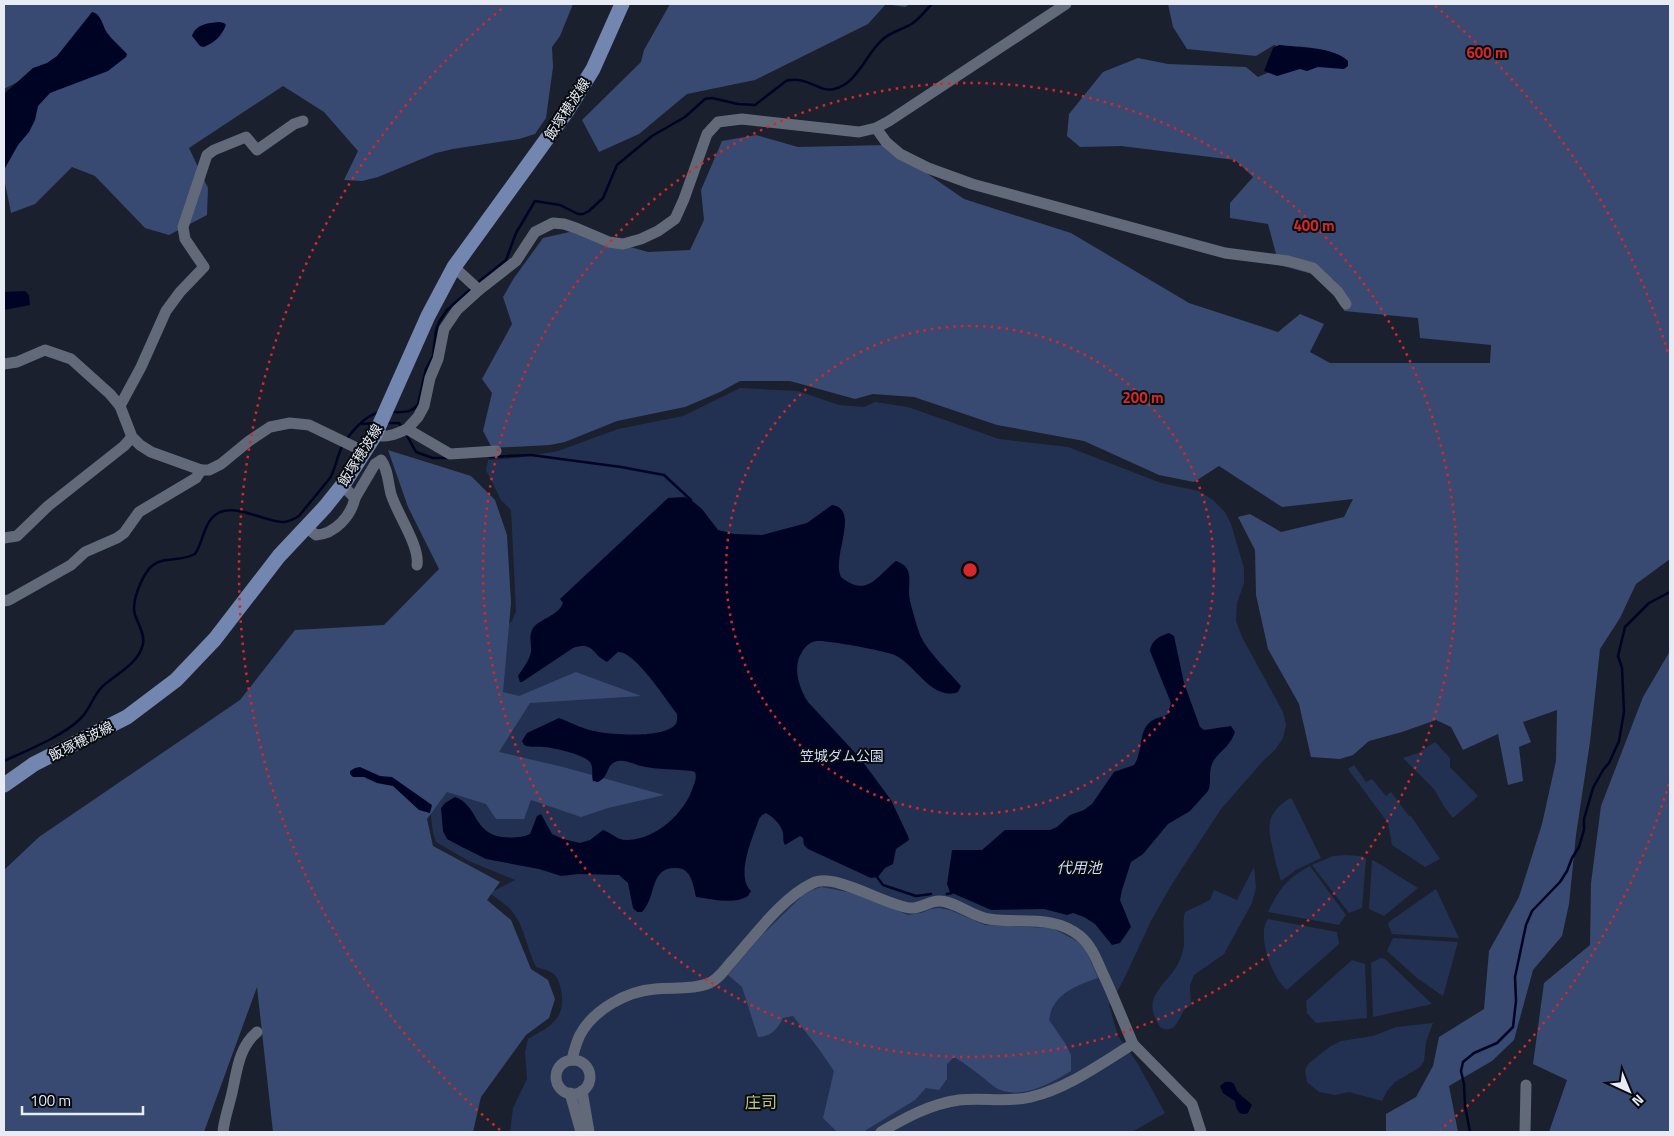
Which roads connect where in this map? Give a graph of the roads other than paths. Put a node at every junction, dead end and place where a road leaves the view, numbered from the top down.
1 (622, 4) edge
2 (1066, 4) edge
3 (303, 121) dead end
4 (876, 128) junction
5 (454, 267) junction
6 (480, 290) junction
7 (1346, 304) dead end
8 (4, 364) edge
9 (120, 406) junction
10 (407, 429) junction
11 (375, 435) junction
12 (132, 437) junction
13 (496, 451) dead end
14 (365, 452) junction
15 (201, 470) junction
16 (342, 485) junction
17 (355, 498) junction
18 (306, 527) junction
19 (4, 538) edge
20 (417, 564) dead end
21 (4, 601) edge
22 (4, 785) edge
23 (256, 1032) dead end
24 (1133, 1044) junction
25 (572, 1060) junction
26 (1526, 1085) dead end
27 (582, 1091) junction
28 (570, 1093) junction
29 (223, 1132) edge
30 (581, 1132) edge
31 (589, 1132) edge
32 (881, 1132) edge
33 (1201, 1132) edge
34 (1525, 1132) edge

1 - 5 main road, 飯塚穂波線
2 - 4 street
3 - 9 street
4 - 6 street
4 - 7 street
5 - 6 street
5 - 11 main road, 飯塚穂波線
6 - 10 street
8 - 9 street
9 - 12 street
10 - 11 street
10 - 13 street
11 - 14 main road, 飯塚穂波線
12 - 15 street
12 - 19 street
14 - 15 street
14 - 16 main road, 飯塚穂波線
15 - 21 street
16 - 17 street
16 - 18 main road, 飯塚穂波線
17 - 18 street
17 - 20 street
18 - 22 main road, 飯塚穂波線
23 - 29 street
24 - 25 street
24 - 32 street
24 - 33 street
25 - 27 street
25 - 28 street
26 - 34 street
27 - 28 street
27 - 31 street
28 - 30 street

